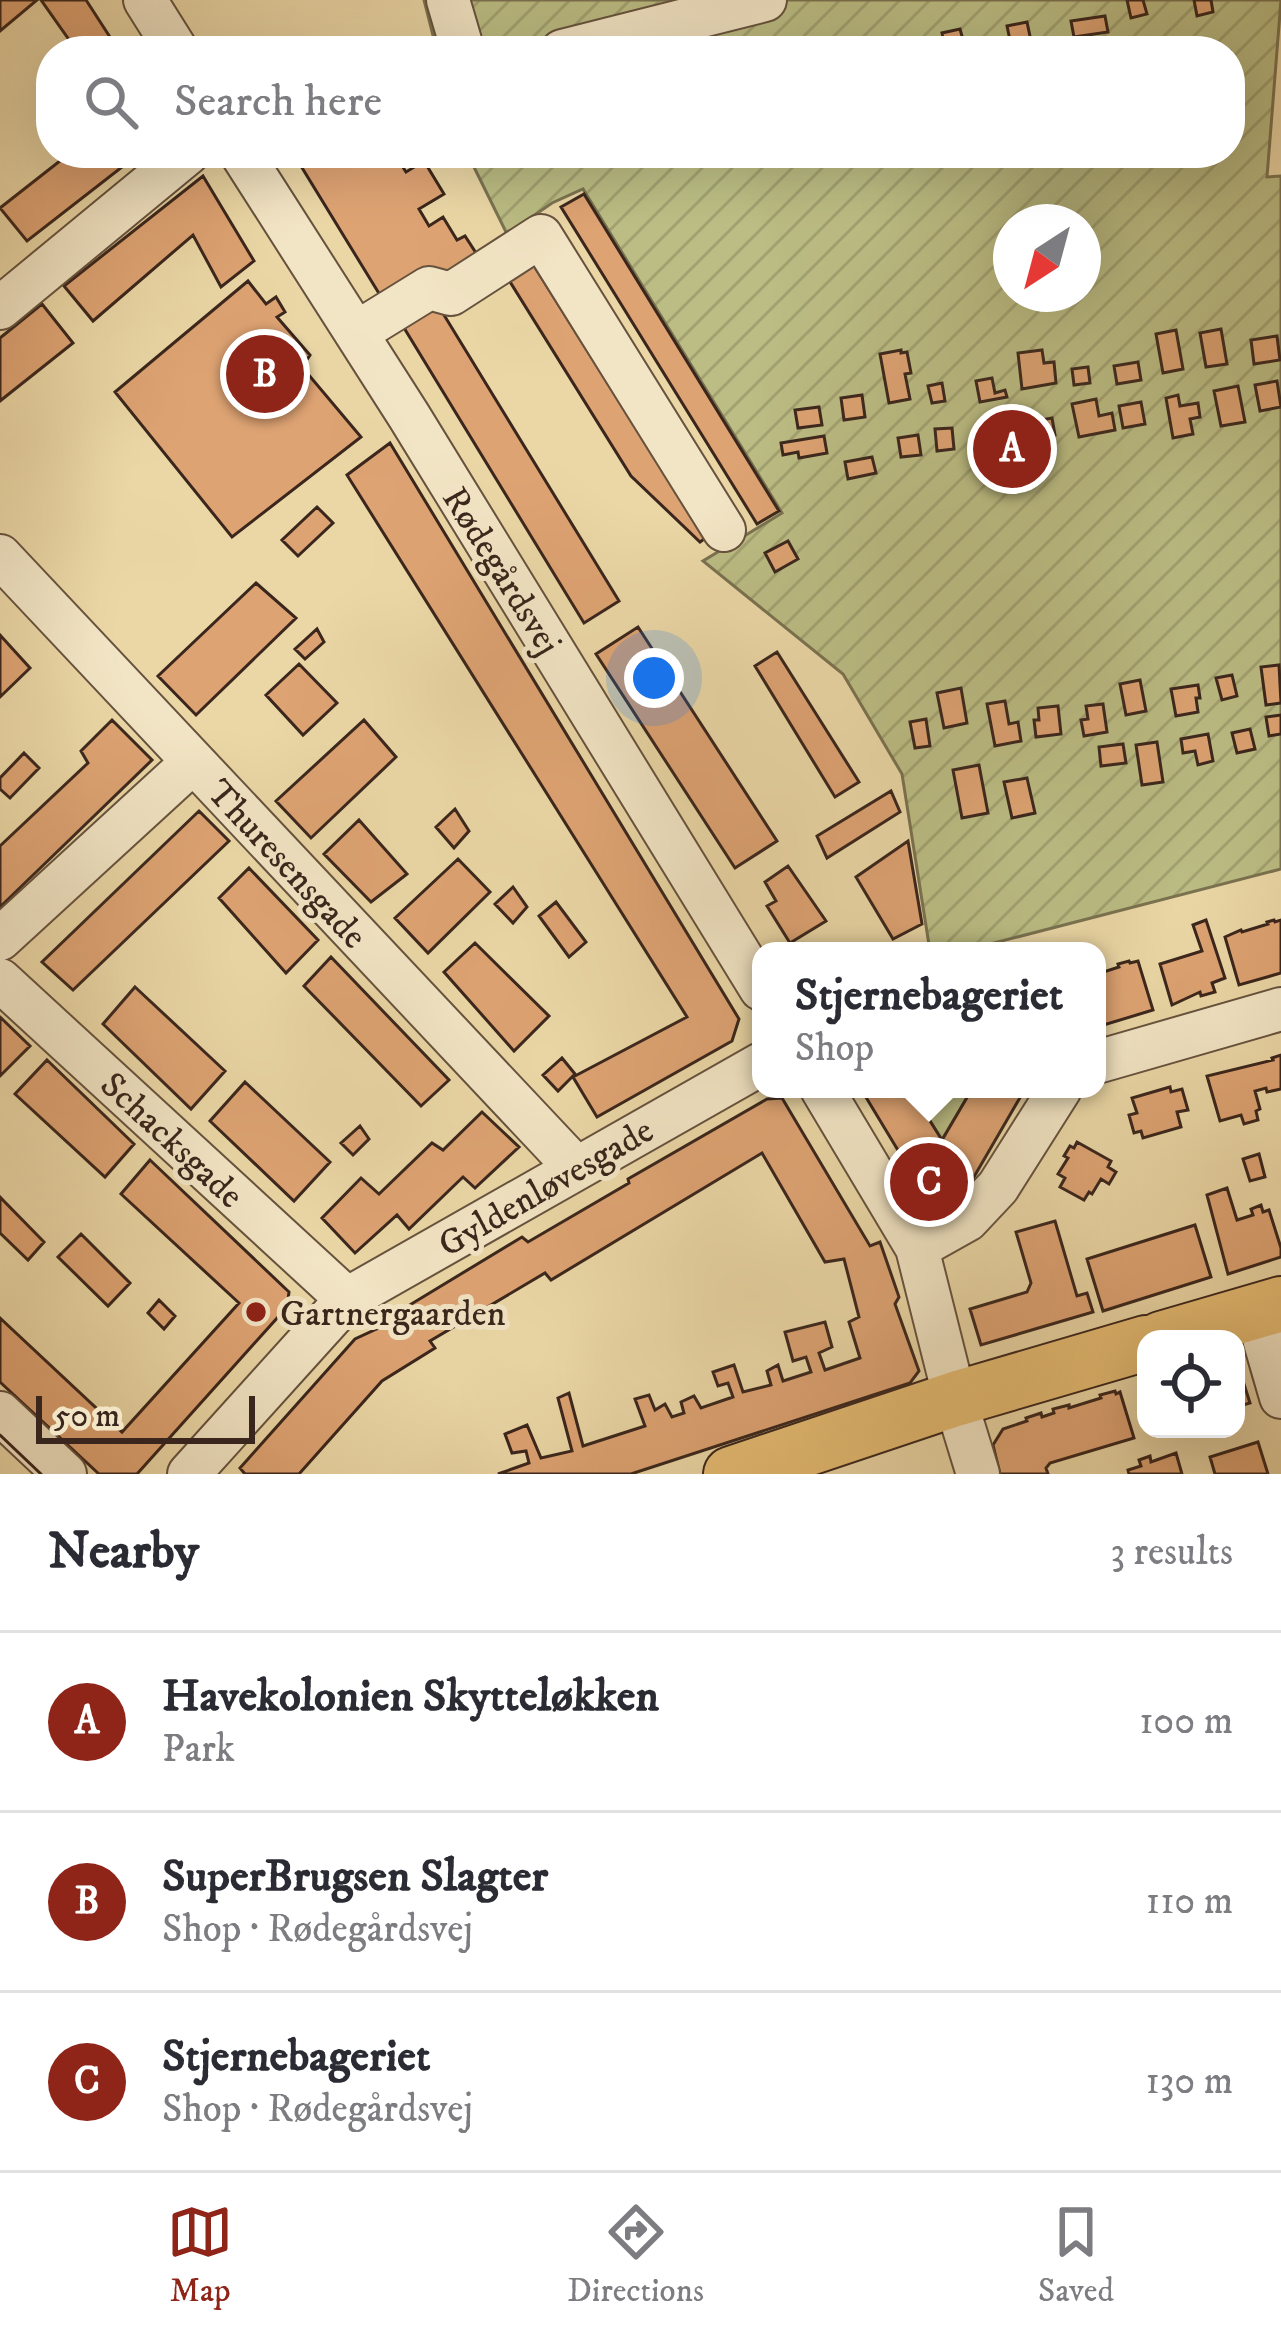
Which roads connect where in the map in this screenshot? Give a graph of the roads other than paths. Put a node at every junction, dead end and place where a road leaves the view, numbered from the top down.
1 (145, 0) edge
2 (448, 0) edge
3 (765, 0) edge
4 (168, 36) edge
5 (459, 36) edge
6 (622, 36) edge
7 (170, 168) edge
8 (251, 168) edge
9 (0, 308) edge
10 (356, 333) junction
11 (724, 530) dead end
12 (0, 556) edge
13 (193, 762) junction
14 (0, 939) edge
15 (752, 974) edge
16 (0, 980) edge
17 (1281, 1009) edge
18 (1106, 1059) edge
19 (752, 1069) edge
20 (827, 1098) edge
21 (1054, 1098) edge
22 (576, 1168) junction
23 (917, 1248) junction
24 (347, 1298) junction
25 (1269, 1308) edge
26 (1192, 1330) edge
27 (1137, 1346) edge
28 (1281, 1397) edge
29 (955, 1399) junction
30 (0, 1412) edge
31 (65, 1474) edge
32 (189, 1474) edge
33 (731, 1474) edge
34 (978, 1474) edge

1 - 4 street
2 - 5 street
3 - 6 street
7 - 9 street
8 - 10 street, Rødegårdsvej
10 - 11 street
10 - 15 street, Rødegårdsvej
12 - 13 street, Thuresensgade
13 - 14 street
13 - 22 street, Thuresensgade
16 - 24 street, Schacksgade
17 - 18 street
19 - 22 street, Gyldenløvesgade
20 - 23 street
21 - 23 street
22 - 24 street, Gyldenløvesgade
23 - 29 street
24 - 32 street, Gyldenløvesgade
25 - 26 main road
25 - 28 street
27 - 29 main road
29 - 33 main road
29 - 34 street
30 - 31 street

